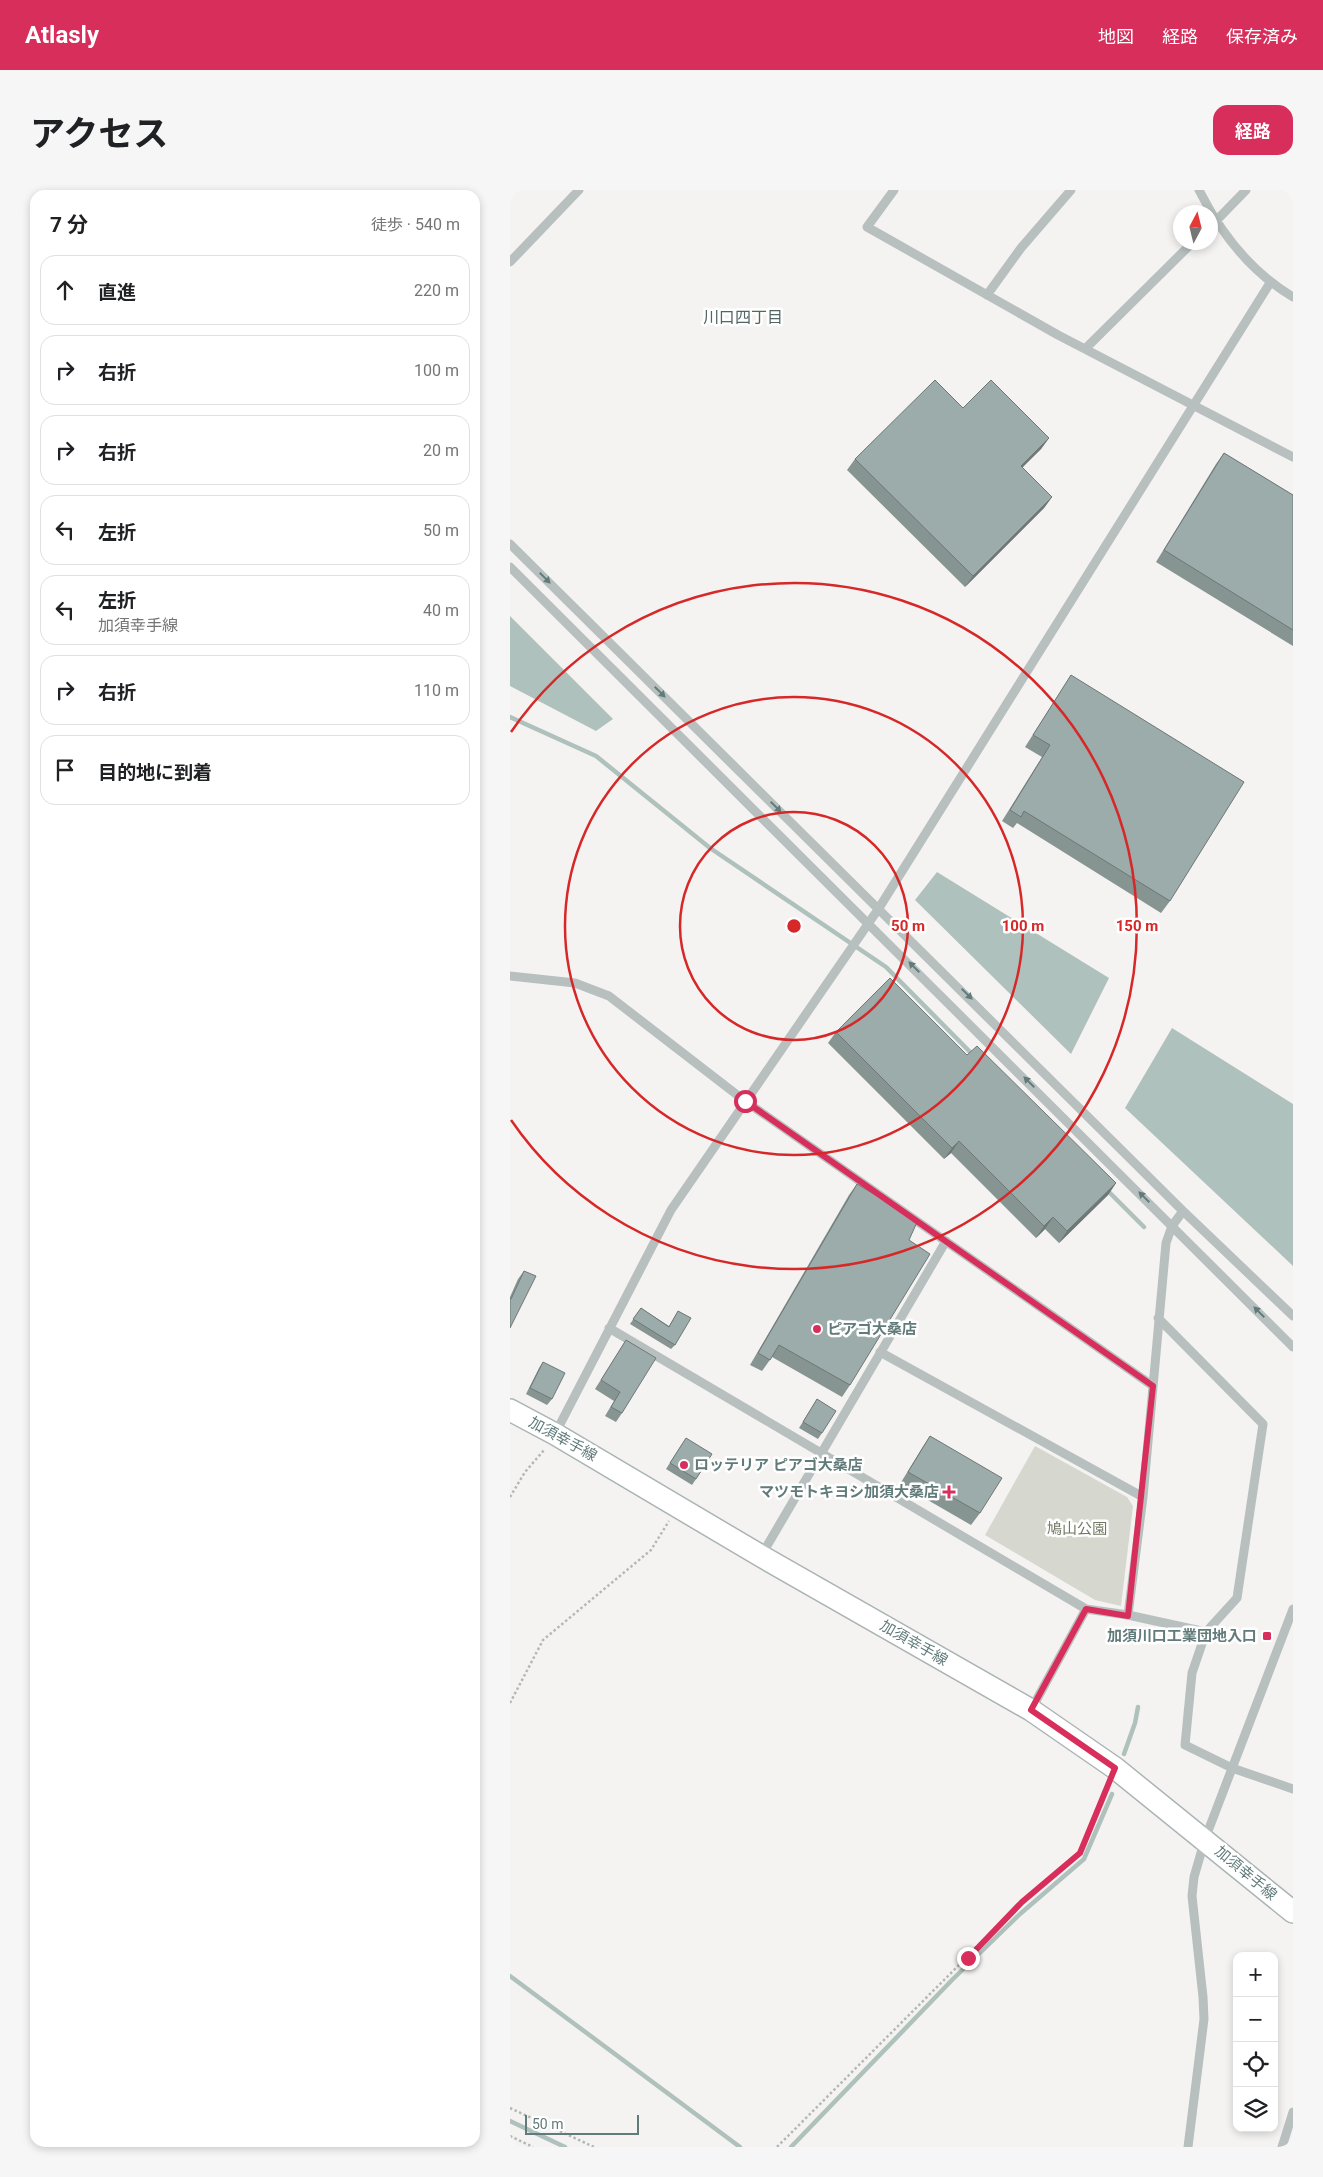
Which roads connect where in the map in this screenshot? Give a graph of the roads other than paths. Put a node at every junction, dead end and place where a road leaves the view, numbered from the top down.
1 (579, 190) edge
2 (894, 190) edge
3 (1071, 190) edge
4 (1199, 190) edge
5 (1246, 190) edge
6 (1205, 205) edge
7 (1218, 218) edge
8 (1218, 228) edge
9 (1185, 250) edge
10 (510, 262) edge
11 (1270, 283) junction
12 (987, 295) junction
13 (1293, 298) edge
14 (1085, 349) junction
15 (1194, 406) junction
16 (1293, 458) edge
17 (510, 544) edge
18 (510, 566) edge
19 (879, 908) junction
20 (869, 922) junction
21 (510, 976) edge
22 (745, 1101) junction
23 (1183, 1211) junction
24 (1172, 1226) junction
25 (946, 1241) junction
26 (1293, 1316) edge
27 (1158, 1318) junction
28 (609, 1328) junction
29 (1293, 1347) edge
30 (880, 1352) junction
31 (1153, 1386) junction
32 (510, 1410) edge
33 (555, 1434) junction
34 (822, 1452) junction
35 (1143, 1497) junction
36 (761, 1556) junction
37 (1086, 1609) junction
38 (1293, 1609) edge
39 (1128, 1616) junction
40 (1206, 1632) junction
41 (1031, 1710) junction
42 (1232, 1768) junction
43 (1293, 1790) edge
44 (1205, 1839) junction
45 (1293, 1912) edge
46 (1293, 2112) edge
47 (1188, 2147) edge
48 (1282, 2147) edge

1 - 10 street
2 - 12 street
3 - 12 street
4 - 6 street
5 - 7 street
8 - 11 street
9 - 14 street
11 - 13 street
11 - 15 street
12 - 14 street
14 - 15 street
15 - 16 street
15 - 19 street
17 -> 19 street
18 - 20 street
19 - 20 street
19 -> 23 street
20 - 22 street
24 -> 20 street
21 - 22 street
22 - 25 street
22 - 28 street
23 - 24 street
23 - 26 street
24 - 27 street
29 -> 24 street
25 - 30 street
25 - 31 street
27 - 31 street
27 - 40 street
28 - 33 street
28 - 34 street
30 - 34 street
30 - 35 street
31 - 35 street
32 - 33 main road, 加須幸手線
33 - 36 main road, 加須幸手線
34 - 36 street
34 - 37 street
35 - 39 street
36 - 41 main road, 加須幸手線
37 - 39 street
37 - 41 street
38 - 42 street
39 - 40 street
40 - 42 street
41 - 44 main road, 加須幸手線
42 - 43 street
42 - 44 street
44 - 45 main road, 加須幸手線
44 - 47 street
46 - 48 street

